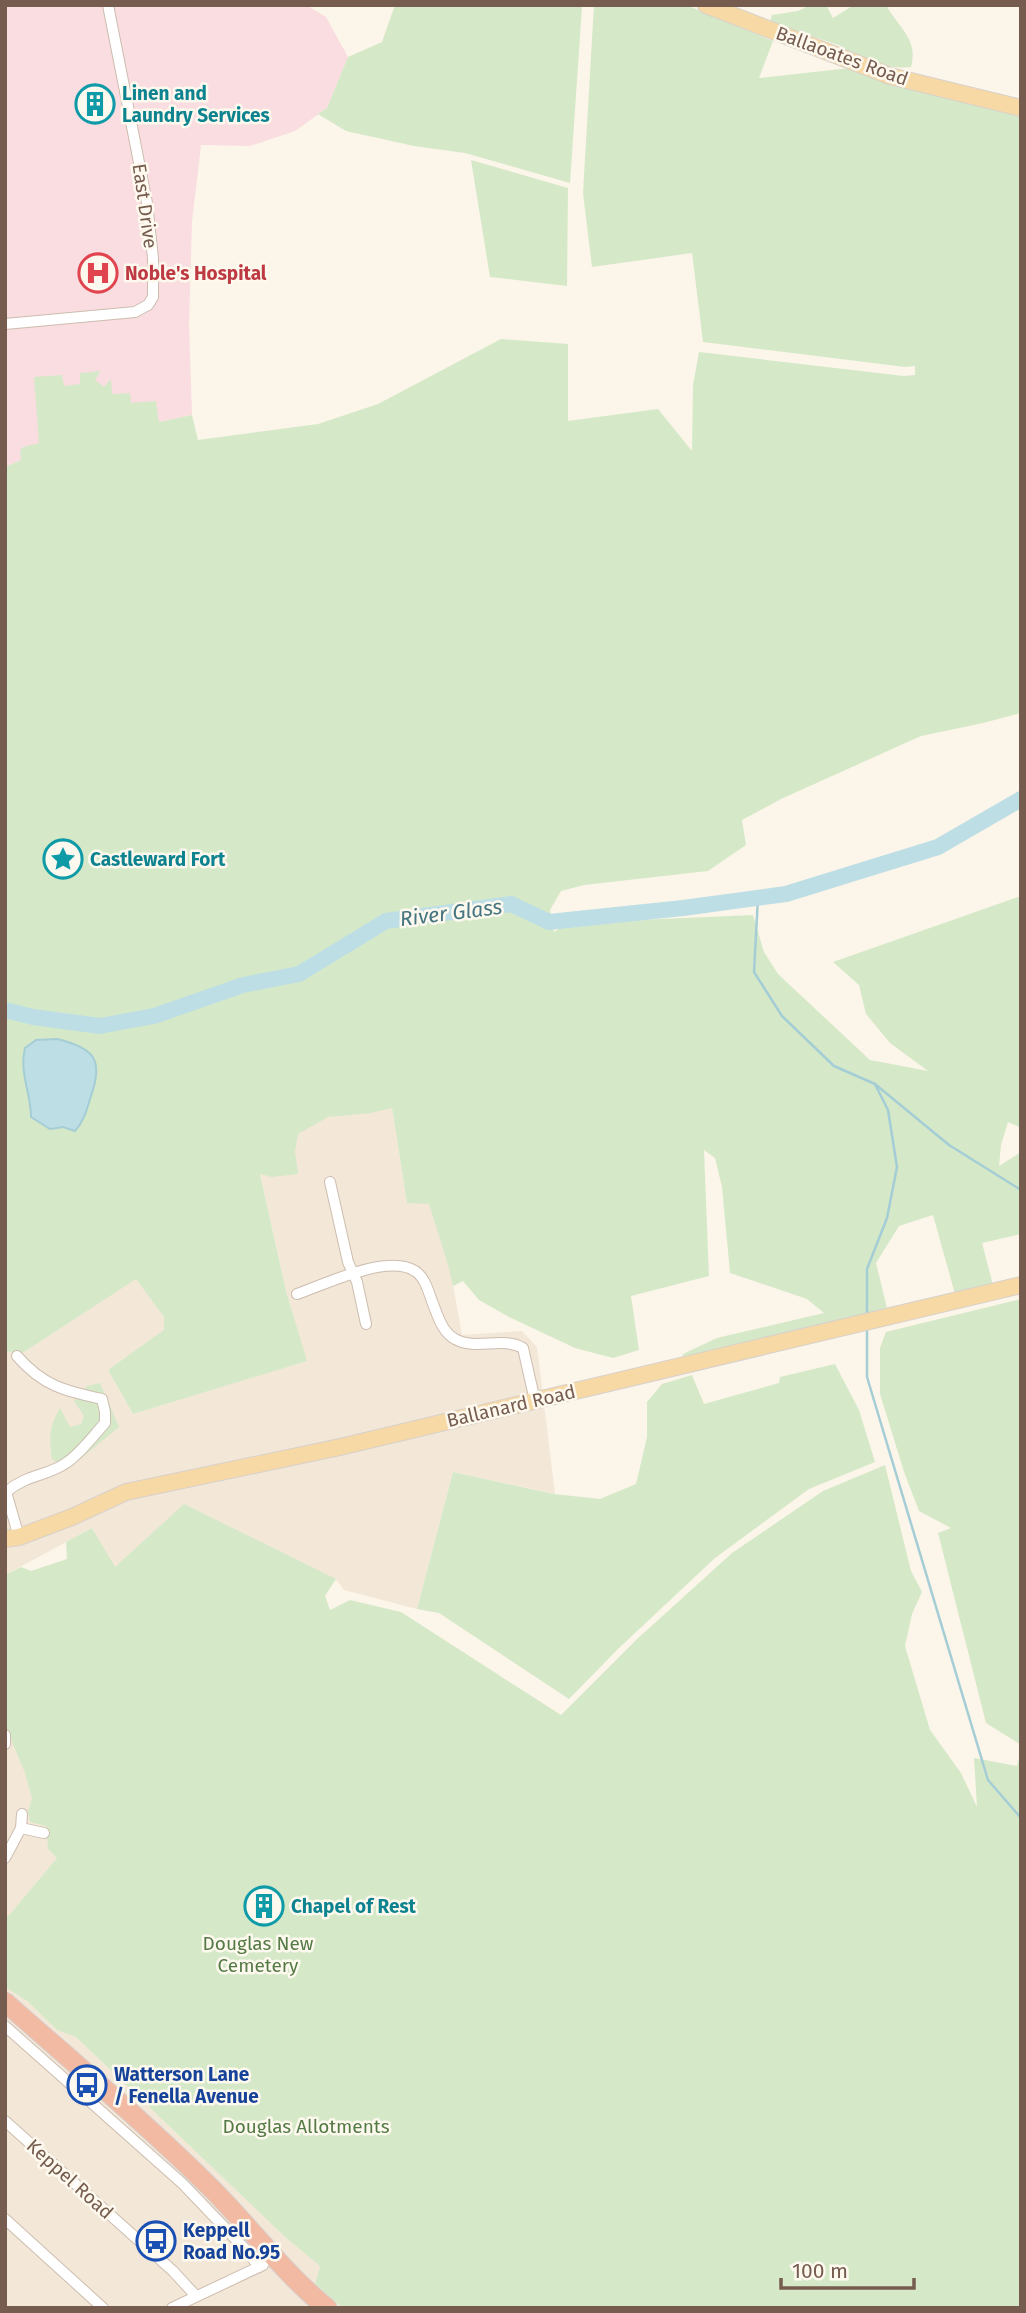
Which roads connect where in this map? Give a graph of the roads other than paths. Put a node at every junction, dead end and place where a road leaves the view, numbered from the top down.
1 (108, 5) edge
2 (706, 5) edge
3 (1021, 108) edge
4 (5, 324) edge
5 (330, 1182) dead end
6 (352, 1272) junction
7 (1021, 1285) edge
8 (297, 1294) dead end
9 (366, 1324) dead end
10 (17, 1356) dead end
11 (535, 1401) junction
12 (12, 1538) edge
13 (5, 1735) edge
14 (5, 1744) edge
15 (22, 1814) dead end
16 (21, 1828) junction
17 (44, 1833) dead end
18 (5, 1858) edge
19 (8, 2016) edge
20 (5, 2121) edge
21 (5, 2219) edge
22 (267, 2263) junction
23 (195, 2295) junction
24 (103, 2308) edge
25 (172, 2308) edge
26 (327, 2308) edge

1 - 4 street, East Drive
2 - 3 main road, Ballaoates Road
5 - 6 street
6 - 8 street
6 - 9 street
6 - 11 street
7 - 11 main road, Ballanard Road
10 - 12 street
11 - 12 main road, Ballanard Road
13 - 14 street
15 - 16 street
16 - 17 street
16 - 18 street
19 - 22 highway
20 - 23 street, Keppel Road
21 - 24 street
22 - 23 street
22 - 26 highway
23 - 25 street

